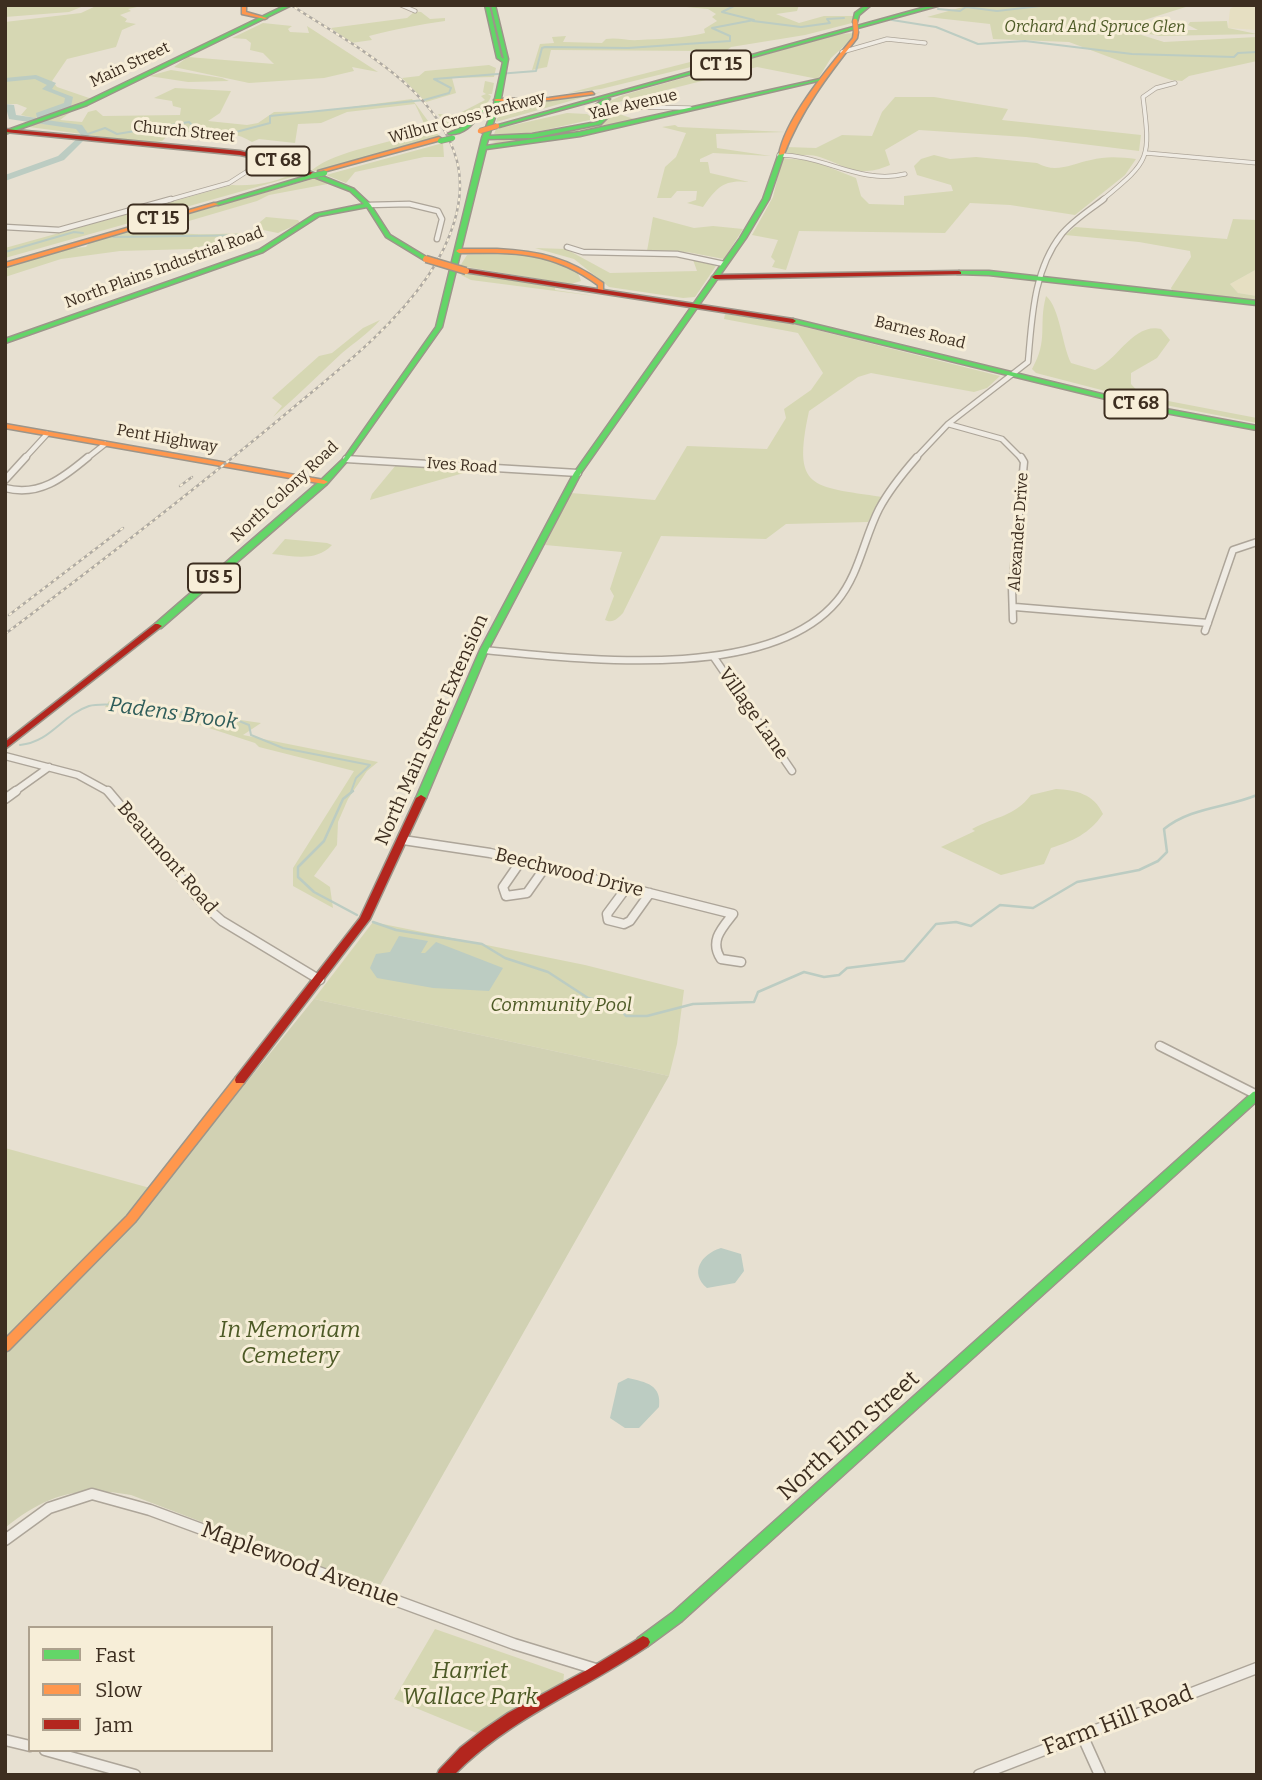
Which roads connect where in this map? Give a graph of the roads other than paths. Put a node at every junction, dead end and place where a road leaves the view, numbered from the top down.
1 (244, 5) edge
2 (290, 5) edge
3 (401, 5) edge
4 (487, 5) edge
5 (493, 5) edge
6 (869, 5) edge
7 (927, 5) edge
8 (939, 5) edge
9 (415, 10) dead end
10 (265, 18) junction
11 (497, 33) junction
12 (925, 43) dead end
13 (842, 52) junction
14 (678, 75) junction
15 (820, 80) junction
16 (1175, 83) dead end
17 (496, 100) junction
18 (634, 107) dead end
19 (690, 108) junction
20 (499, 124) junction
21 (8, 131) edge
22 (451, 136) junction
23 (483, 136) junction
24 (439, 139) junction
25 (1146, 153) junction
26 (779, 155) junction
27 (268, 158) junction
28 (1257, 163) edge
29 (316, 174) junction
30 (905, 174) dead end
31 (368, 205) junction
32 (5, 227) edge
33 (437, 239) dead end
34 (567, 247) dead end
35 (459, 251) junction
36 (5, 263) edge
37 (724, 264) junction
38 (590, 275) junction
39 (715, 277) junction
40 (1039, 279) junction
41 (573, 287) joint
42 (585, 288) junction
43 (600, 290) junction
44 (1257, 303) edge
45 (698, 304) junction
46 (5, 341) edge
47 (1016, 373) junction
48 (948, 424) junction
49 (5, 426) edge
50 (1257, 428) edge
51 (47, 435) junction
52 (105, 444) junction
53 (346, 459) junction
54 (578, 473) junction
55 (5, 480) edge
56 (324, 482) junction
57 (5, 488) edge
58 (1257, 542) edge
59 (1014, 607) junction
60 (1013, 620) dead end
61 (1208, 623) junction
62 (1205, 631) dead end
63 (484, 650) junction
64 (713, 656) junction
65 (5, 746) edge
66 (5, 756) edge
67 (49, 766) junction
68 (792, 771) dead end
69 (5, 799) edge
70 (403, 840) junction
71 (520, 861) junction
72 (546, 866) junction
73 (627, 887) junction
74 (650, 893) junction
75 (741, 962) dead end
76 (320, 980) junction
77 (1160, 1046) dead end
78 (1257, 1095) edge
79 (5, 1347) edge
80 (5, 1540) edge
81 (1256, 1669) edge
82 (601, 1671) junction
83 (1082, 1735) junction
84 (5, 1740) edge
85 (28, 1746) edge
86 (52, 1752) edge
87 (135, 1775) edge
88 (444, 1775) edge
89 (979, 1775) edge
90 (1100, 1775) edge

1 - 10 main road
2 - 10 main road, Main Street
3 - 9 street
4 - 11 main road, North Colony Road / US 5
5 - 11 main road, North Colony Road / US 5
6 - 13 main road
7 - 14 main road, Wilbur Cross Parkway / CT 15
8 - 14 main road, Wilbur Cross Parkway / CT 15
10 - 21 main road, Main Street
11 - 17 main road, North Colony Road / US 5
12 - 13 street
13 - 15 main road
14 - 17 main road
14 - 20 main road, Wilbur Cross Parkway / CT 15
14 - 23 main road
15 - 19 main road, Yale Avenue
15 - 26 main road, North Main Street Extension
16 - 25 street
17 - 22 main road
17 - 23 main road, North Colony Road / US 5
18 - 19 street
19 - 23 main road, Yale Avenue
20 - 23 main road, Wilbur Cross Parkway / CT 15, bridge
20 - 23 main road
21 - 27 main road, Church Street / CT 68
22 - 23 main road, Wilbur Cross Parkway / CT 15
22 - 24 main road, bridge
23 - 35 main road, North Colony Road / US 5
24 - 29 main road, Wilbur Cross Parkway / CT 15
24 - 29 main road, Wilbur Cross Parkway / CT 15
25 - 28 street
25 - 40 street
26 - 30 street
26 - 37 main road, North Main Street Extension
27 - 31 main road, Church Street / CT 68
27 - 32 street
29 - 36 main road, Wilbur Cross Parkway / CT 15
31 - 33 street
31 - 41 main road, Church Street / CT 68, bridge
31 - 46 main road, North Plains Industrial Road
34 - 37 street
35 - 38 main road
35 - 53 main road, North Colony Road / US 5
37 - 39 main road, North Main Street Extension
38 - 42 main road
38 - 43 main road
39 - 40 main road
39 - 45 main road, North Main Street Extension
40 - 44 main road
40 - 47 street
41 - 42 main road, Barnes Road / CT 68
42 - 43 main road, Barnes Road / CT 68
43 - 45 main road, Barnes Road / CT 68
45 - 47 main road, Barnes Road / CT 68
45 - 54 main road, North Main Street Extension
47 - 48 street
47 - 50 main road, Barnes Road / CT 68
48 - 59 street, Alexander Drive
48 - 64 street
49 - 51 main road, Pent Highway
51 - 52 main road, Pent Highway
51 - 55 street
52 - 56 main road, Pent Highway
52 - 57 street
53 - 54 street, Ives Road
53 - 56 main road, North Colony Road / US 5
54 - 63 main road, North Main Street Extension
56 - 65 main road, North Colony Road / US 5
58 - 61 street
59 - 60 street, Alexander Drive
59 - 61 street, Alexander Drive
61 - 62 street
63 - 64 street
63 - 70 main road, North Main Street Extension
64 - 68 street, Village Lane
66 - 67 street, Beaumont Road
67 - 69 street
67 - 76 street, Beaumont Road
70 - 71 street, Beechwood Drive
70 - 76 main road, North Main Street Extension
71 - 72 street, Beechwood Drive
71 - 72 street
72 - 73 street, Beechwood Drive
73 - 74 street, Beechwood Drive
73 - 74 street
74 - 75 street, Beechwood Drive
76 - 79 main road, North Main Street Extension
77 - 78 street
78 - 82 main road, North Elm Street
80 - 82 street, Maplewood Avenue
81 - 83 street, Farm Hill Road
82 - 88 main road, North Elm Street
83 - 89 street, Farm Hill Road
83 - 90 street
84 - 85 street
86 - 87 street

